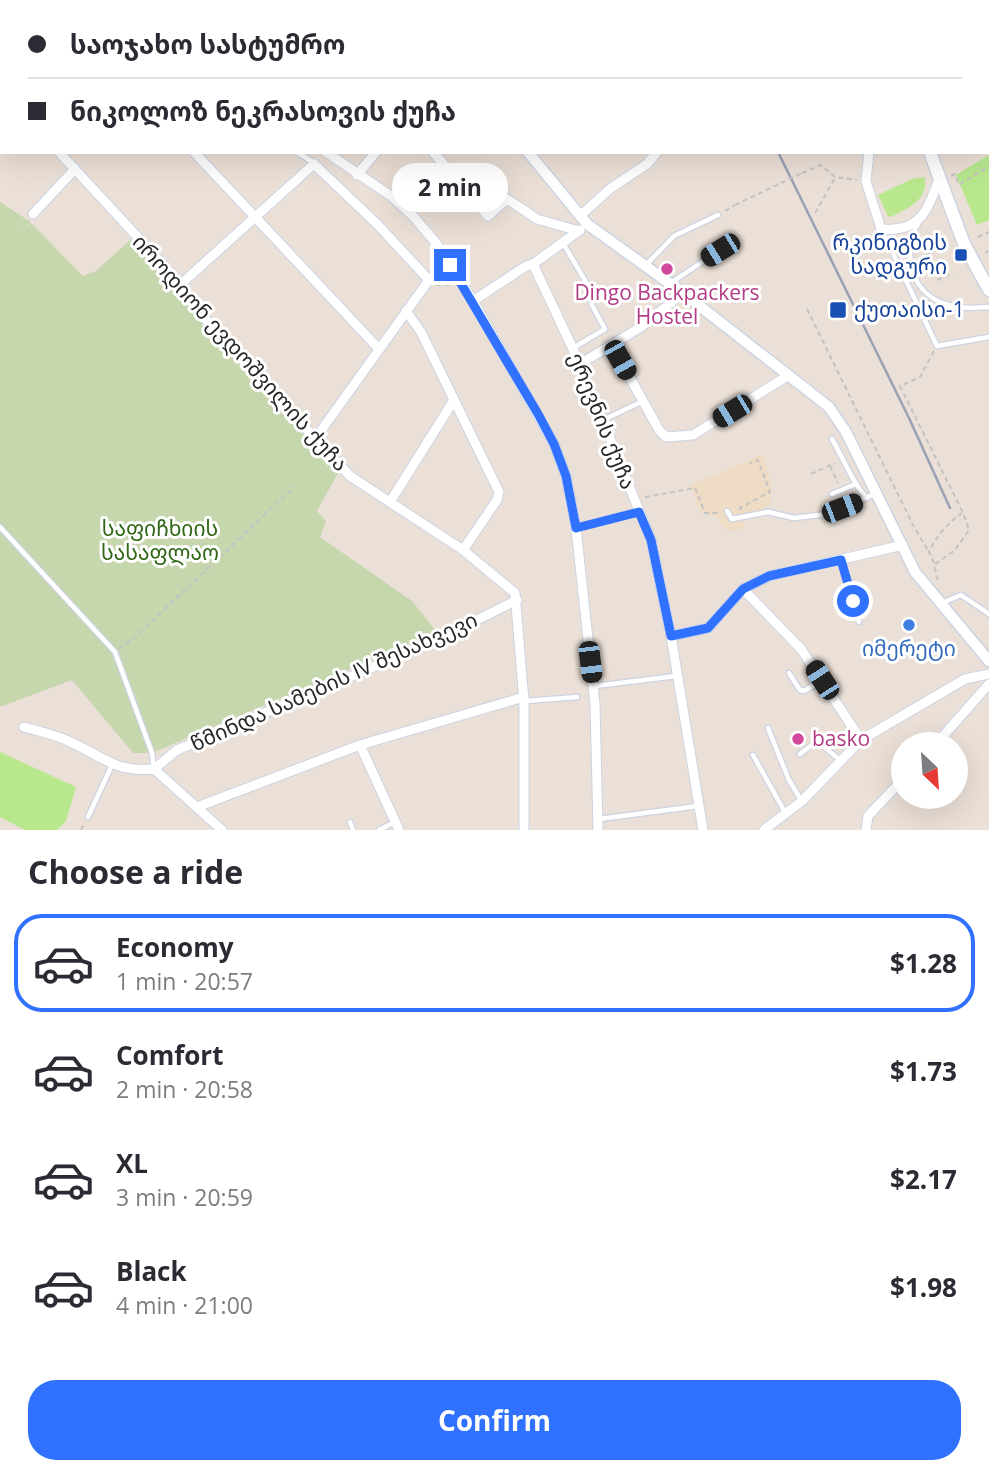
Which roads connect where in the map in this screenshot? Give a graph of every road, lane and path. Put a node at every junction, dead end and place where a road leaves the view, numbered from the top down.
1 (61, 154) edge
2 (196, 154) edge
3 (300, 154) edge
4 (329, 154) edge
5 (374, 154) edge
6 (435, 154) edge
7 (530, 154) edge
8 (655, 154) edge
9 (931, 154) edge
10 (869, 156) edge
11 (314, 164) junction
12 (989, 166) edge
13 (75, 169) junction
14 (357, 175) junction
15 (835, 177) junction
16 (945, 177) junction
17 (866, 181) junction
18 (815, 213) dead end
19 (33, 214) dead end
20 (718, 215) joint
21 (255, 217) junction
22 (921, 219) junction
23 (583, 223) junction
24 (881, 229) junction
25 (989, 232) edge
26 (978, 237) dead end
27 (564, 243) junction
28 (940, 248) dead end
29 (720, 250) dead end
30 (925, 256) dead end
31 (533, 264) junction
32 (645, 266) junction
33 (953, 272) dead end
34 (937, 280) dead end
35 (181, 284) junction
36 (668, 284) junction
37 (425, 286) junction
38 (463, 286) junction
39 (989, 290) edge
40 (682, 293) junction
41 (473, 301) junction
42 (989, 307) edge
43 (807, 309) dead end
44 (406, 311) junction
45 (989, 337) edge
46 (612, 345) junction
47 (937, 346) junction
48 (573, 348) junction
49 (379, 349) junction
50 (580, 364) junction
51 (789, 375) junction
52 (454, 400) junction
53 (643, 401) junction
54 (603, 421) junction
55 (315, 439) junction
56 (832, 439) dead end
57 (839, 461) dead end
58 (750, 463) dead end
59 (830, 465) junction
60 (811, 474) dead end
61 (837, 481) dead end
62 (856, 484) junction
63 (295, 485) dead end
64 (878, 493) junction
65 (832, 494) dead end
66 (867, 498) junction
67 (390, 502) junction
68 (635, 502) junction
69 (727, 511) joint
70 (639, 512) junction
71 (963, 513) junction
72 (739, 519) junction
73 (0, 527) edge
74 (576, 528) junction
75 (903, 545) junction
76 (463, 550) junction
77 (929, 552) junction
78 (841, 560) junction
79 (934, 565) junction
80 (743, 589) junction
81 (517, 600) junction
82 (937, 600) junction
83 (989, 614) edge
84 (859, 622) dead end
85 (671, 636) junction
86 (115, 652) junction
87 (989, 661) edge
88 (789, 673) dead end
89 (989, 674) edge
90 (677, 676) junction
91 (822, 680) junction
92 (989, 684) edge
93 (593, 686) junction
94 (577, 697) dead end
95 (524, 699) junction
96 (24, 726) dead end
97 (768, 728) dead end
98 (947, 732) edge
99 (861, 740) junction
100 (360, 745) junction
101 (800, 754) dead end
102 (753, 755) dead end
103 (841, 761) junction
104 (112, 765) junction
105 (154, 769) junction
106 (891, 792) edge
107 (802, 800) junction
108 (699, 806) junction
109 (197, 807) junction
110 (786, 815) junction
111 (88, 817) joint
112 (597, 819) junction
113 (350, 822) dead end
114 (398, 826) edge
115 (81, 830) edge
116 (222, 830) edge
117 (353, 830) edge
118 (379, 830) edge
119 (524, 830) edge
120 (598, 830) edge
121 (703, 830) edge
122 (764, 830) edge
123 (866, 830) edge

1 - 13 street, იროდიონ ევდოშვილის ქუჩა
2 - 21 street
3 - 11 lane
4 - 14 street
5 - 14 street
6 - 23 street
7 - 23 street
8 - 23 street
9 - 16 main road
10 - 17 street
11 - 21 street
11 - 37 street
12 - 16 path
13 - 19 street
13 - 35 street, იროდიონ ევდოშვილის ქუჩა
14 - 38 street
15 - 17 path
15 - 18 path
15 - 20 path, bridge
16 - 22 street
16 - 39 main road
17 - 24 street
20 - 32 lane
21 - 35 street
21 - 49 street
22 - 24 street
22 - 42 lane
23 - 27 street
23 - 32 street
24 - 47 lane
25 - 26 path
27 - 31 street
27 - 48 lane
28 - 30 path
29 - 36 lane
31 - 41 street
31 - 48 street, ერევნის ქუჩა
32 - 36 street
33 - 34 path
35 - 55 street, იროდიონ ევდოშვილის ქუჩა
36 - 40 street
37 - 38 path
37 - 44 street
38 - 41 street
40 - 46 street
40 - 51 street
41 - 74 street
43 - 77 path
44 - 49 street
44 - 52 street
45 - 47 lane
46 - 50 street
46 - 53 street
47 - 71 path
48 - 50 street, ერევნის ქუჩა
49 - 55 street
50 - 54 street, ერევნის ქუჩა
51 - 53 street
51 - 64 street
52 - 67 street
52 - 76 street
53 - 54 lane
54 - 68 street, ერევნის ქუჩა
55 - 67 street, იროდიონ ევდოშვილის ქუჩა
56 - 62 lane
57 - 59 path
58 - 72 path
59 - 60 path
59 - 61 path
62 - 65 lane
62 - 66 lane
63 - 86 path
64 - 66 lane
64 - 75 street
66 - 72 lane
67 - 76 street, იროდიონ ევდოშვილის ქუჩა
68 - 69 path
68 - 70 street, ერევნის ქუჩა
69 - 72 lane
70 - 74 lane
70 - 85 street, ერევნის ქუჩა
71 - 77 path
71 - 79 path
73 - 86 lane
74 - 93 street
75 - 78 street
75 - 82 street
76 - 81 street, იროდიონ ევდოშვილის ქუჩა
77 - 79 path
78 - 80 street
78 - 84 lane
79 - 82 path
80 - 85 street
80 - 91 street
81 - 95 street
81 - 105 street, წმინდა სამების IV შესახვევი
82 - 83 lane
82 - 87 street
85 - 90 street, ერევნის ქუჩა
86 - 105 lane
88 - 91 lane
89 - 99 street
90 - 93 lane
90 - 108 street, ერევნის ქუჩა
91 - 99 street
92 - 98 street
93 - 112 street
94 - 95 lane
95 - 100 street
95 - 119 street
96 - 104 street
97 - 107 lane
99 - 103 street
100 - 109 street
100 - 114 street
101 - 103 lane
102 - 110 lane
103 - 107 street
104 - 105 street
104 - 111 lane
105 - 109 street
106 - 123 street
107 - 110 street
108 - 112 lane
108 - 121 street, ერევნის ქუჩა
109 - 116 street
110 - 122 street
111 - 115 path
112 - 120 street
113 - 117 lane
114 - 118 lane

